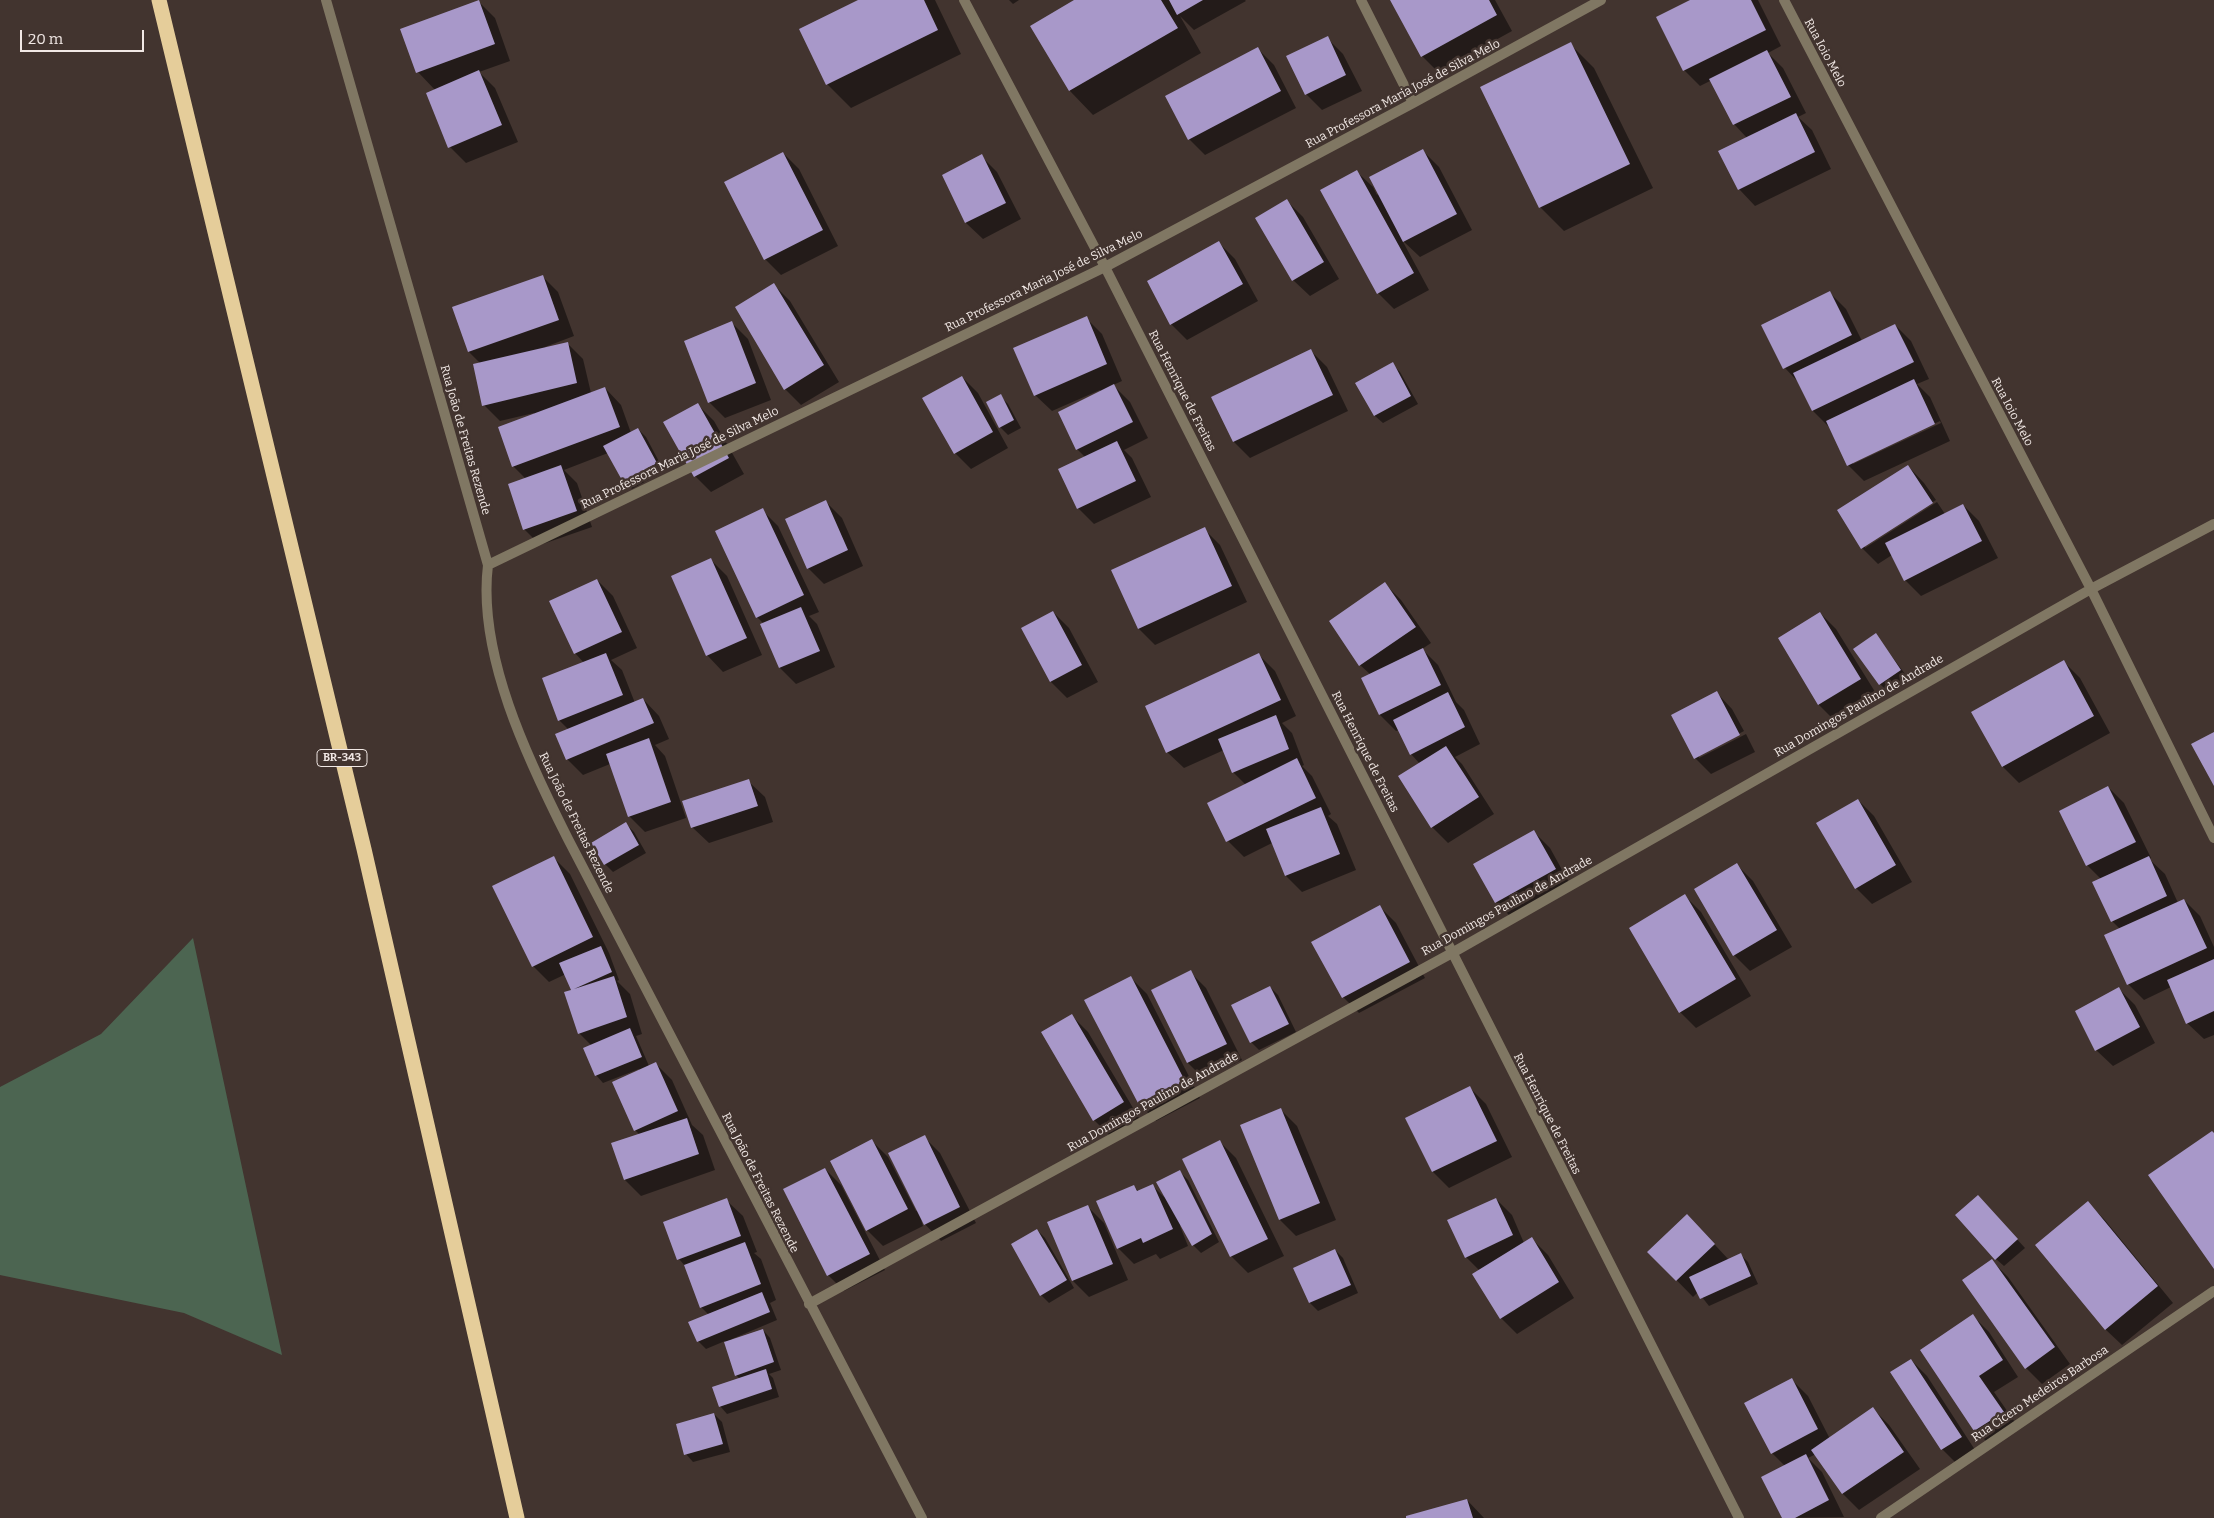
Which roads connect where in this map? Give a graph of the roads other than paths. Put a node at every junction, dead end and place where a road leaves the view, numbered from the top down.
1 (159, 0) edge
2 (326, 0) edge
3 (964, 0) edge
4 (1361, 0) edge
5 (1602, 0) edge
6 (1784, 0) edge
7 (1413, 103) junction
8 (1105, 267) junction
9 (2214, 524) edge
10 (488, 565) junction
11 (2091, 589) junction
12 (2214, 838) edge
13 (1452, 953) junction
14 (2214, 1291) edge
15 (809, 1304) junction
16 (517, 1518) edge
17 (922, 1518) edge
18 (1738, 1518) edge
19 (1881, 1518) edge

1 - 16 highway, BR-343
2 - 10 street, Rua João de Freitas Rezende
3 - 8 street, Rua Henrique de Freitas
4 - 7 street
5 - 7 street, Rua Professora Maria José de Silva Melo
6 - 11 street, Rua Ioio Melo
7 - 8 street, Rua Professora Maria José de Silva Melo
8 - 10 street, Rua Professora Maria José de Silva Melo
8 - 13 street, Rua Henrique de Freitas
9 - 11 street, Rua Domingos Paulino de Andrade
10 - 15 street, Rua João de Freitas Rezende
11 - 12 street, Rua Ioio Melo
11 - 13 street, Rua Domingos Paulino de Andrade
13 - 15 street, Rua Domingos Paulino de Andrade
13 - 18 street, Rua Henrique de Freitas
14 - 19 street, Rua Cícero Medeiros Barbosa
15 - 17 street, Rua João de Freitas Rezende

